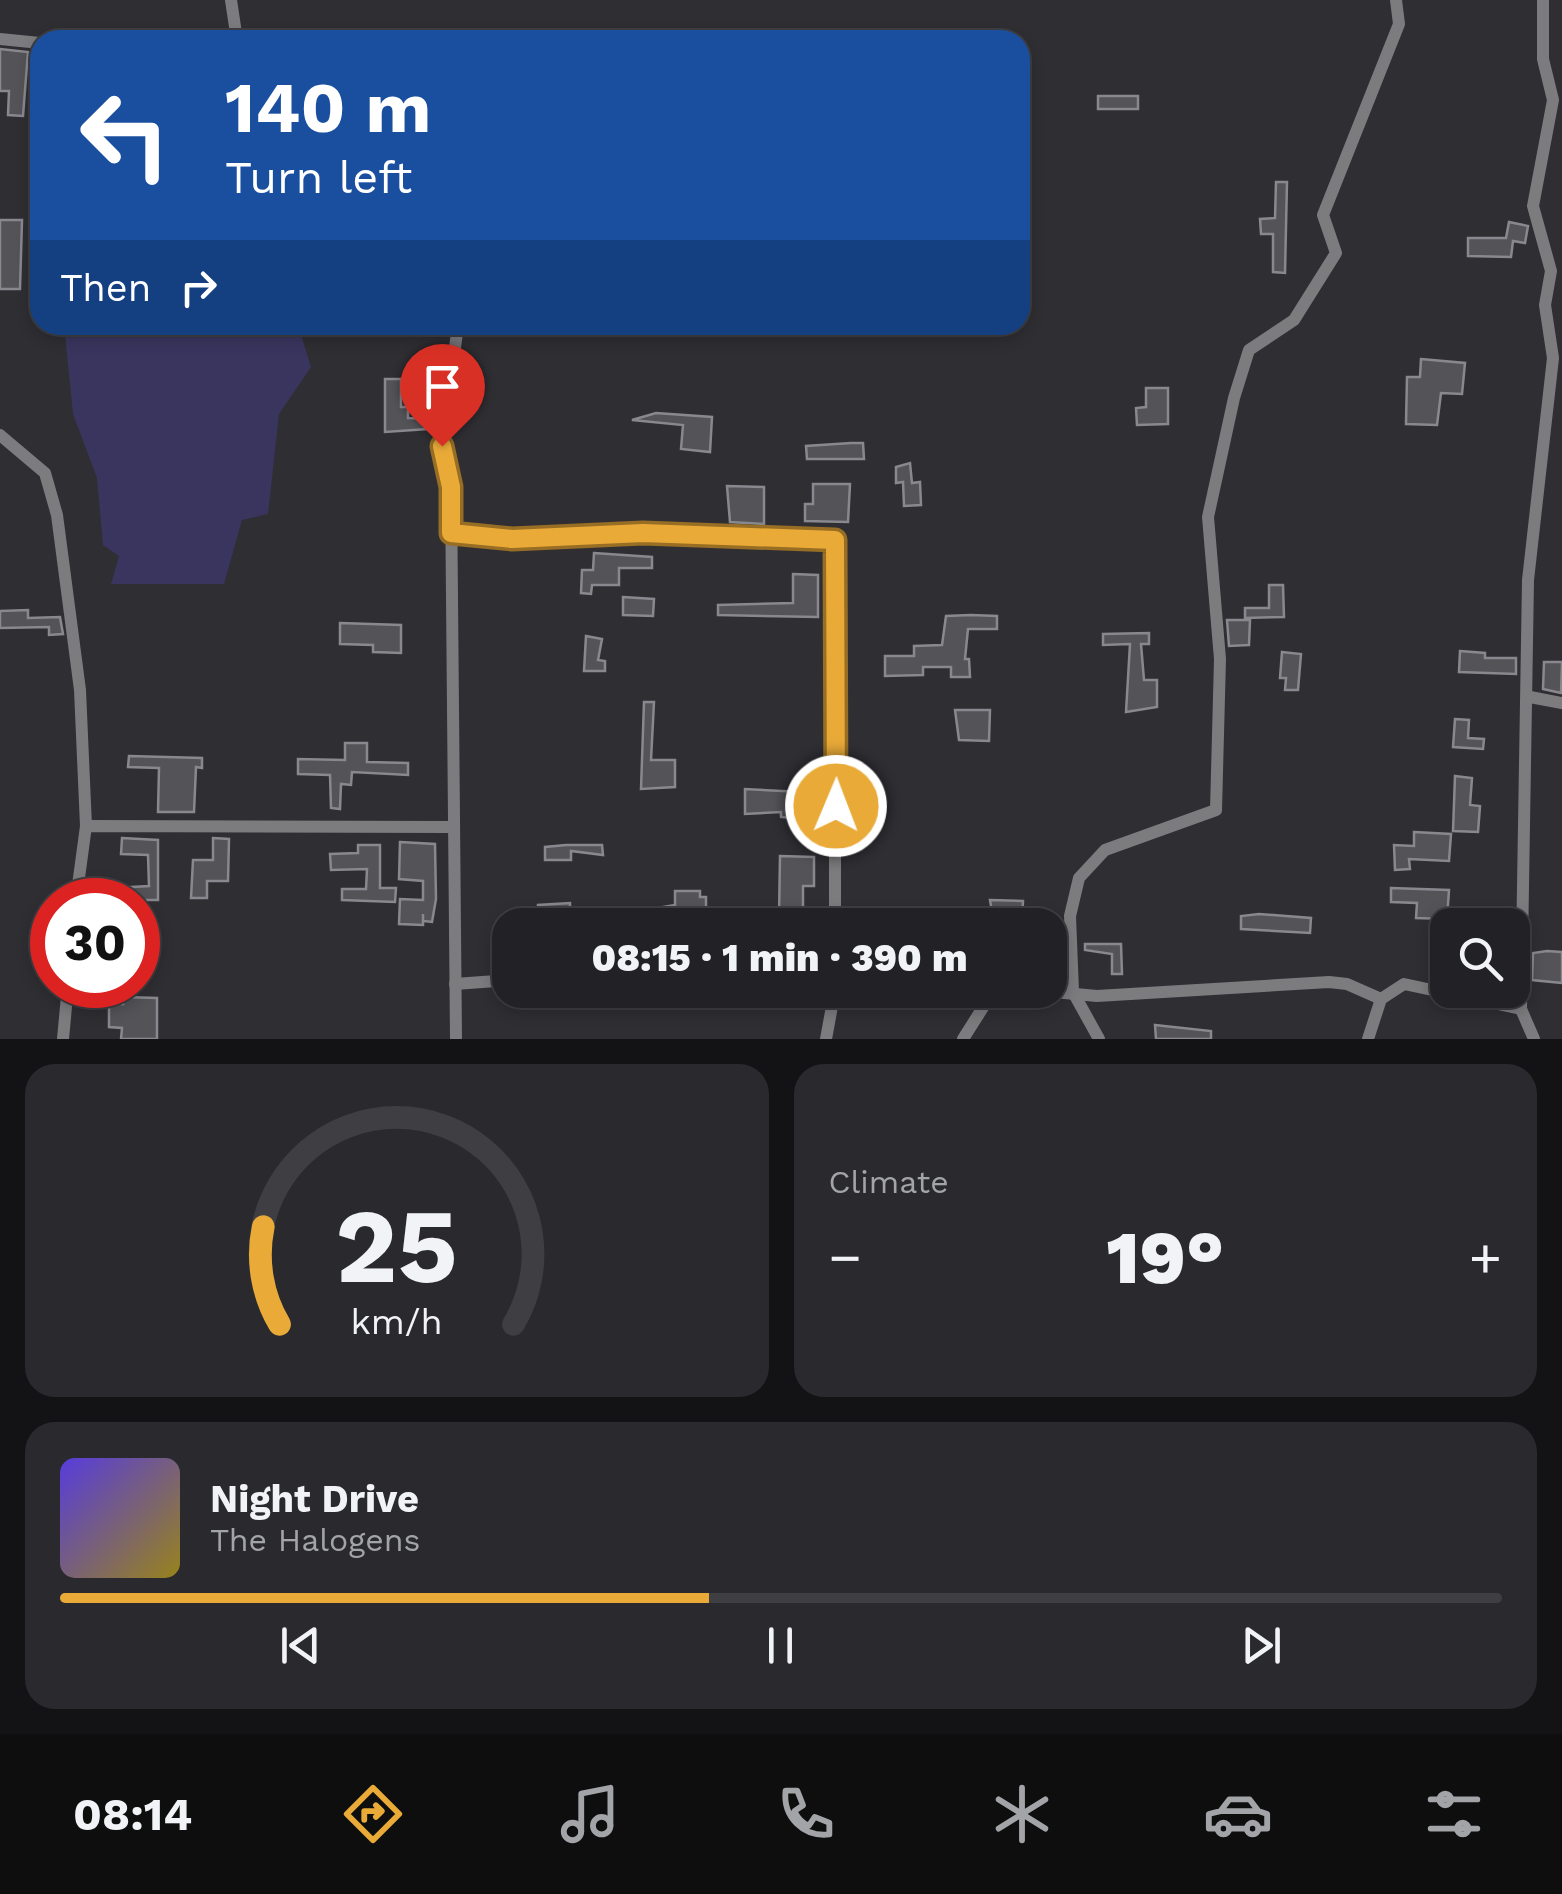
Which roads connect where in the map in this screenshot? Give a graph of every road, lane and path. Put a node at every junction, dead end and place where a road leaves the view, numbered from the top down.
1 (230, 0) edge
2 (1396, 0) edge
3 (1543, 0) edge
4 (235, 30) edge
5 (0, 39) edge
6 (30, 42) edge
7 (457, 335) edge
8 (0, 435) edge
9 (451, 533) junction
10 (1530, 697) junction
11 (1562, 703) edge
12 (86, 826) junction
13 (451, 827) junction
14 (79, 878) edge
15 (836, 908) edge
16 (492, 981) edge
17 (455, 984) junction
18 (1067, 992) edge
19 (1072, 992) junction
20 (1381, 998) junction
21 (66, 1008) edge
22 (832, 1008) edge
23 (983, 1008) edge
24 (1521, 1009) junction
25 (63, 1039) edge
26 (456, 1039) edge
27 (826, 1039) edge
28 (964, 1039) edge
29 (1099, 1039) edge
30 (1368, 1039) edge
31 (1534, 1039) edge

1 - 4 street
2 - 19 street
3 - 10 street
5 - 6 street
7 - 9 street
8 - 12 street
9 - 13 street
9 - 15 street
10 - 11 street
10 - 24 street
12 - 13 street
12 - 14 street
13 - 17 street
16 - 17 street
17 - 26 street
18 - 19 street
19 - 20 street
19 - 29 street
20 - 24 street
20 - 30 street
21 - 25 street
22 - 27 street
23 - 28 street
24 - 31 street

